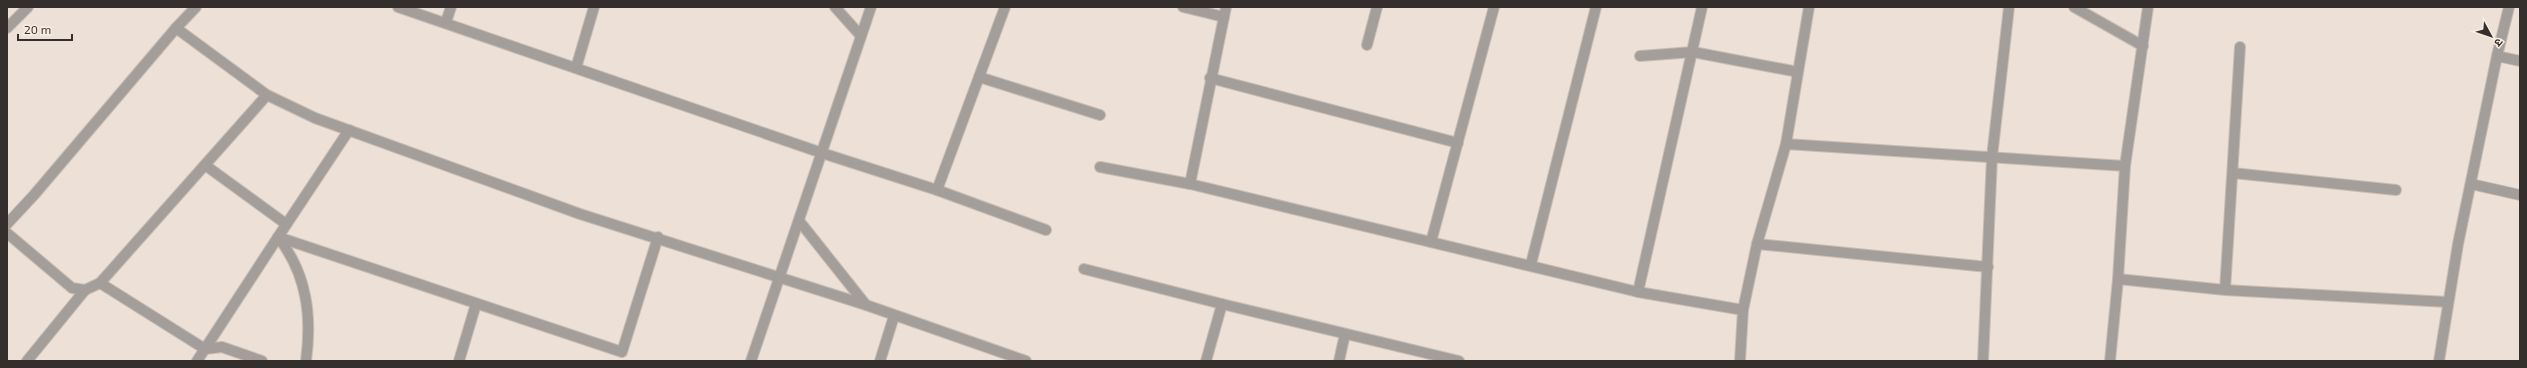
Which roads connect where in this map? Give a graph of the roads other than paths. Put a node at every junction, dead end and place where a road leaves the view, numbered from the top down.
1 (28, 7) edge
2 (196, 7) edge
3 (398, 7) edge
4 (451, 7) edge
5 (594, 7) edge
6 (835, 7) edge
7 (871, 7) edge
8 (1005, 7) edge
9 (1183, 7) edge
10 (1377, 7) edge
11 (1494, 7) edge
12 (1596, 7) edge
13 (1702, 7) edge
14 (1809, 7) edge
15 (2009, 7) edge
16 (2074, 7) edge
17 (2148, 7) edge
18 (2509, 7) edge
19 (1225, 12) edge
20 (446, 22) junction
21 (7, 28) edge
22 (176, 28) junction
23 (862, 36) junction
24 (1366, 45) dead end
25 (2143, 46) junction
26 (2240, 47) dead end
27 (1693, 52) junction
28 (1640, 56) dead end
29 (2497, 56) junction
30 (2520, 61) edge
31 (576, 68) junction
32 (1798, 72) junction
33 (979, 77) junction
34 (1210, 78) junction
35 (267, 95) junction
36 (1100, 115) dead end
37 (349, 130) junction
38 (1458, 142) junction
39 (1786, 144) junction
40 (822, 153) junction
41 (1992, 157) junction
42 (205, 164) junction
43 (2125, 166) junction
44 (1100, 167) dead end
45 (2233, 173) junction
46 (1190, 184) junction
47 (2471, 184) junction
48 (937, 190) junction
49 (2396, 190) dead end
50 (2520, 195) edge
51 (800, 222) junction
52 (7, 224) edge
53 (286, 224) junction
54 (1046, 230) dead end
55 (7, 233) edge
56 (278, 237) junction
57 (658, 237) junction
58 (1431, 242) junction
59 (1757, 244) junction
60 (1531, 264) junction
61 (1988, 267) junction
62 (1084, 269) dead end
63 (780, 277) junction
64 (2118, 279) junction
65 (100, 283) junction
66 (85, 290) junction
67 (2225, 290) junction
68 (1638, 292) junction
69 (2448, 302) junction
70 (476, 304) junction
71 (1222, 304) junction
72 (866, 305) junction
73 (1743, 310) junction
74 (894, 316) junction
75 (1345, 334) junction
76 (206, 348) junction
77 (620, 357) edge
78 (27, 361) edge
79 (197, 361) edge
80 (262, 361) edge
81 (306, 361) edge
82 (458, 361) edge
83 (751, 361) edge
84 (880, 361) edge
85 (1026, 361) edge
86 (1206, 361) edge
87 (1339, 361) edge
88 (1459, 361) edge
89 (1740, 361) edge
90 (1983, 361) edge
91 (2110, 361) edge
92 (2439, 361) edge

1 - 21 street
2 - 22 street
3 - 20 street
4 - 20 street
5 - 31 street
6 - 23 street
7 - 23 street
8 - 33 street
9 - 19 street
10 - 24 street
11 - 38 street
12 - 60 street
13 - 27 street
14 - 32 street
15 - 41 street
16 - 25 street
17 - 25 street
18 - 29 street
19 - 34 street
20 - 31 street
22 - 35 street
22 - 52 street
23 - 40 street
25 - 43 street
26 - 45 street
27 - 28 street
27 - 32 street
27 - 68 street
29 - 30 street
29 - 47 street
31 - 40 street
32 - 39 street
33 - 36 street
33 - 48 street
34 - 38 street
34 - 46 street
35 - 37 street
35 - 42 street
37 - 53 street
37 - 57 street
38 - 58 street
39 - 41 street
39 - 59 street
40 - 48 street
40 - 51 street
41 - 43 street
41 - 61 street
42 - 53 street
42 - 65 street
43 - 64 street
44 - 46 street
45 - 49 street
45 - 67 street
46 - 58 street
47 - 50 street
47 - 69 street
48 - 54 street
51 - 63 street
51 - 72 street
53 - 56 street
55 - 66 street
56 - 70 street
56 - 76 street
56 - 81 street
57 - 63 street
57 - 77 street
58 - 60 street
59 - 61 street
59 - 73 street
60 - 68 street
61 - 90 street
62 - 71 street
63 - 72 street
63 - 83 street
64 - 67 street
64 - 91 street
65 - 66 street
65 - 76 street
66 - 78 street
67 - 69 street
68 - 73 street
69 - 92 street
70 - 77 street
70 - 82 street
71 - 75 street
71 - 86 street
72 - 74 street
73 - 89 street
74 - 84 street
74 - 85 street
75 - 87 street
75 - 88 street
76 - 79 street
76 - 80 street

